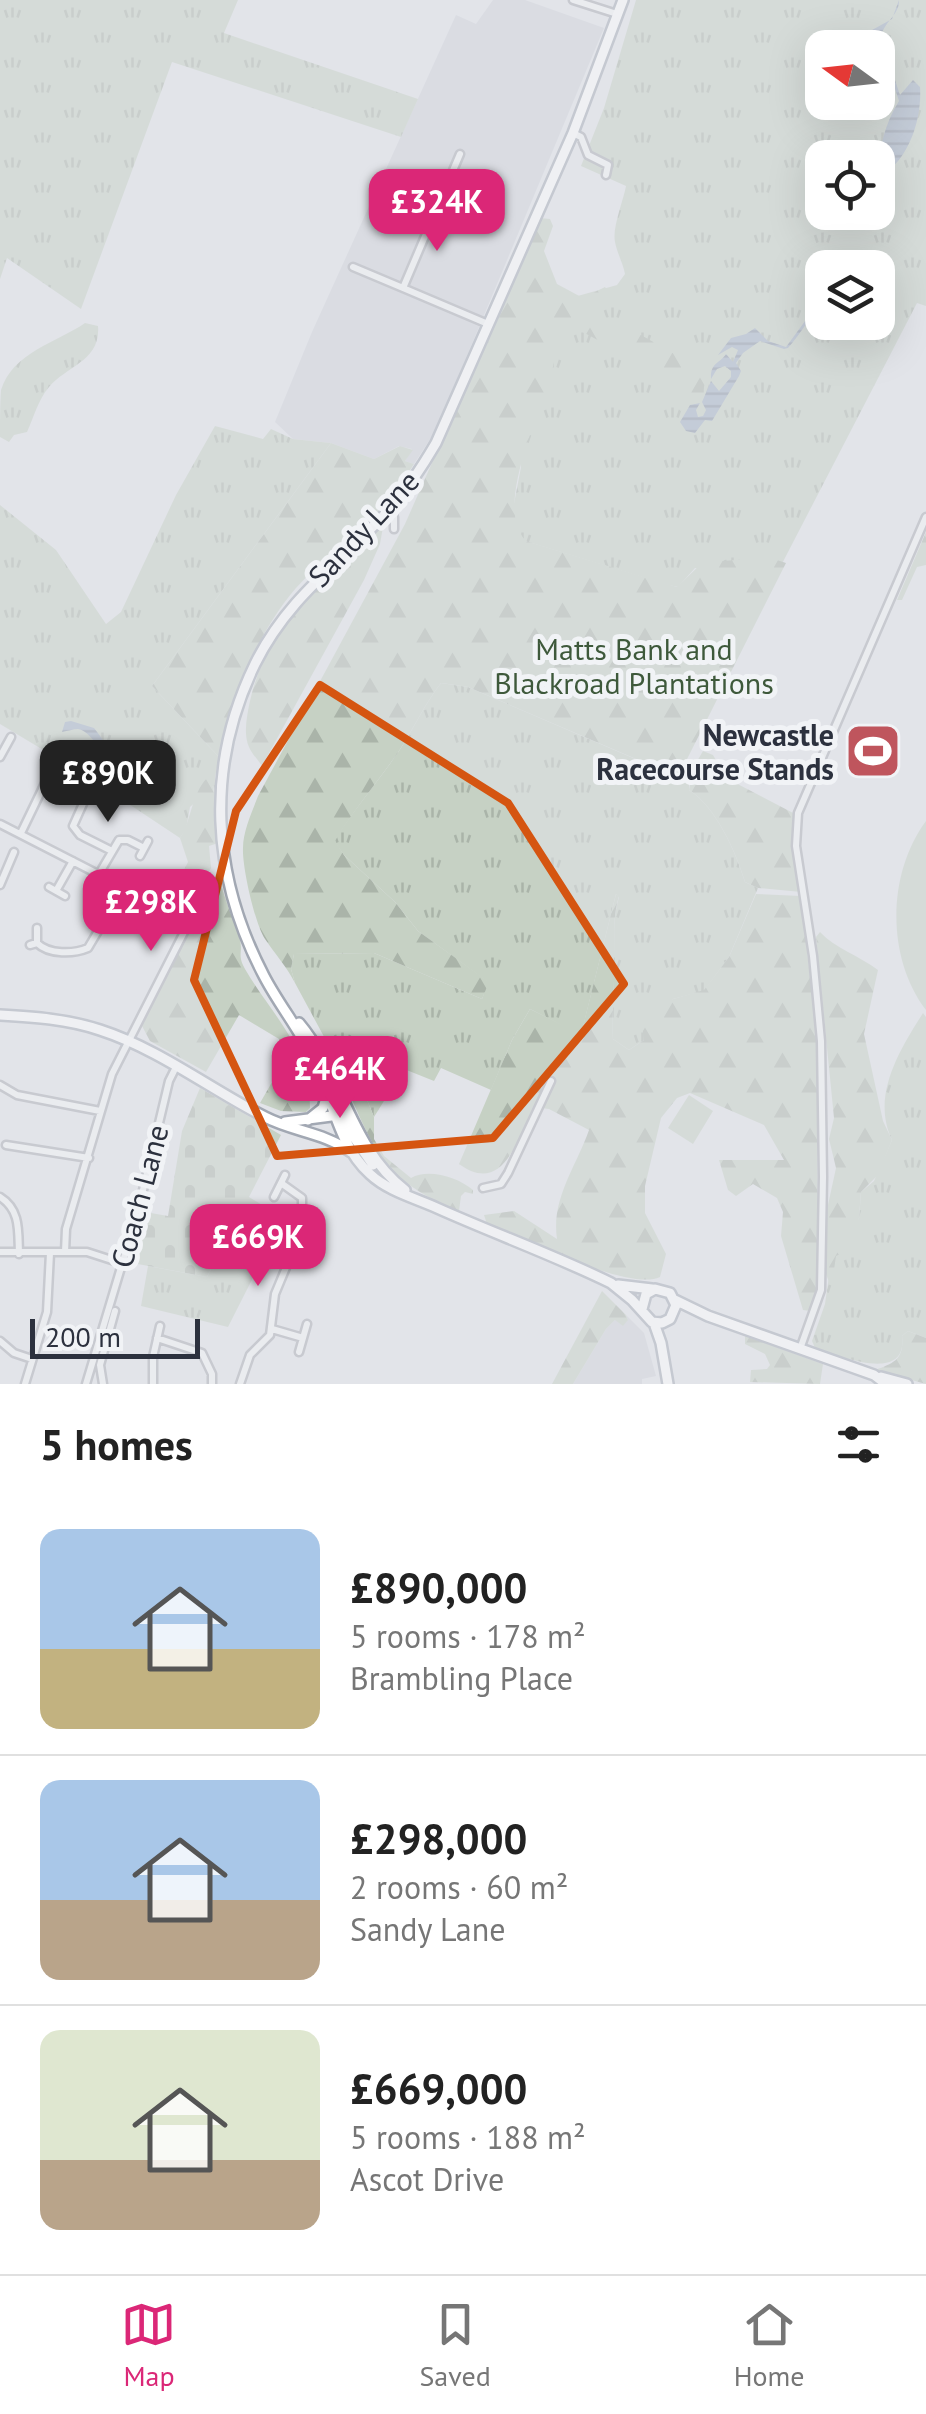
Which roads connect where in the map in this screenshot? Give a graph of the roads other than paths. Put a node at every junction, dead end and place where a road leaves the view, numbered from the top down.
1 (573, 0) edge
2 (622, 0) edge
3 (618, 14) junction
4 (573, 133) junction
5 (460, 154) dead end
6 (606, 175) dead end
7 (353, 267) dead end
8 (403, 288) junction
9 (488, 324) junction
10 (387, 512) junction
11 (926, 516) edge
12 (394, 529) dead end
13 (11, 737) dead end
14 (0, 757) edge
15 (49, 775) dead end
16 (91, 786) dead end
17 (0, 824) edge
18 (21, 833) junction
19 (144, 848) dead end
20 (110, 850) junction
21 (14, 852) dead end
22 (74, 861) junction
23 (99, 874) junction
24 (0, 885) edge
25 (208, 885) dead end
26 (124, 887) junction
27 (133, 892) dead end
28 (65, 896) dead end
29 (37, 928) dead end
30 (282, 1004) junction
31 (0, 1015) edge
32 (128, 1041) junction
33 (327, 1064) junction
34 (176, 1066) junction
35 (551, 1081) dead end
36 (0, 1085) edge
37 (327, 1092) junction
38 (100, 1111) junction
39 (339, 1118) junction
40 (305, 1125) junction
41 (6, 1145) dead end
42 (355, 1156) junction
43 (89, 1158) junction
44 (394, 1181) junction
45 (483, 1188) dead end
46 (0, 1197) edge
47 (274, 1197) dead end
48 (420, 1200) junction
49 (0, 1252) edge
50 (65, 1252) junction
51 (50, 1253) junction
52 (19, 1254) junction
53 (121, 1263) junction
54 (611, 1283) junction
55 (655, 1289) junction
56 (675, 1300) junction
57 (642, 1309) junction
58 (115, 1311) dead end
59 (708, 1316) junction
60 (672, 1317) junction
61 (654, 1323) junction
62 (111, 1324) junction
63 (306, 1324) dead end
64 (160, 1326) dead end
65 (121, 1327) dead end
66 (272, 1329) junction
67 (157, 1338) junction
68 (303, 1338) junction
69 (0, 1341) edge
70 (800, 1349) junction
71 (298, 1352) dead end
72 (663, 1353) junction
73 (32, 1359) junction
74 (874, 1375) junction
75 (25, 1384) edge
76 (87, 1384) edge
77 (103, 1384) edge
78 (153, 1384) edge
79 (212, 1384) edge
80 (240, 1384) edge
81 (668, 1384) edge
82 (886, 1384) edge
83 (908, 1384) edge

1 - 3 street
2 - 3 main road, Sandy Lane
3 - 4 main road, Sandy Lane
4 - 6 street
4 - 9 main road, Sandy Lane
5 - 8 street
7 - 8 street
8 - 9 street
9 - 10 main road, Sandy Lane
10 - 12 street
10 - 30 main road, Sandy Lane
11 - 70 street
13 - 14 street
15 - 18 street
16 - 20 street
17 - 18 street
18 - 22 street
19 - 20 street
20 - 23 street
21 - 24 street
22 - 23 street
22 - 28 street
23 - 26 street
25 - 32 street
26 - 27 street
26 - 29 street
30 - 33 main road, Sandy Lane
30 - 37 main road, Sandy Lane
31 - 32 main road
32 - 34 main road
32 - 38 street
33 - 39 main road
33 - 44 main road, Sandy Lane
34 - 40 main road
34 - 53 street, Coach Lane
35 - 45 street
36 - 38 street
37 - 39 main road, Sandy Lane
37 - 40 main road
38 - 43 street
39 - 40 main road
39 - 42 main road, Sandy Lane
39 - 44 main road
40 - 42 main road
41 - 43 street
42 - 48 main road, Sandy Lane
43 - 50 street
44 - 48 main road, Sandy Lane
46 - 52 street
47 - 66 street
48 - 54 main road
49 - 52 street
50 - 51 street
50 - 53 street
51 - 52 street
51 - 73 street
53 - 76 street, Coach Lane
54 - 55 main road
54 - 57 main road
55 - 56 main road
55 - 57 main road
56 - 59 main road
56 - 60 main road
57 - 61 main road
58 - 62 street
59 - 60 main road
59 - 70 main road
60 - 61 main road
60 - 72 main road
61 - 72 main road
62 - 65 street
62 - 77 street
63 - 68 street
64 - 67 street
66 - 68 street
66 - 80 street
67 - 78 street
67 - 79 street
68 - 71 street
69 - 73 street
70 - 74 main road
72 - 81 main road
73 - 75 street
74 - 82 main road
74 - 83 main road

